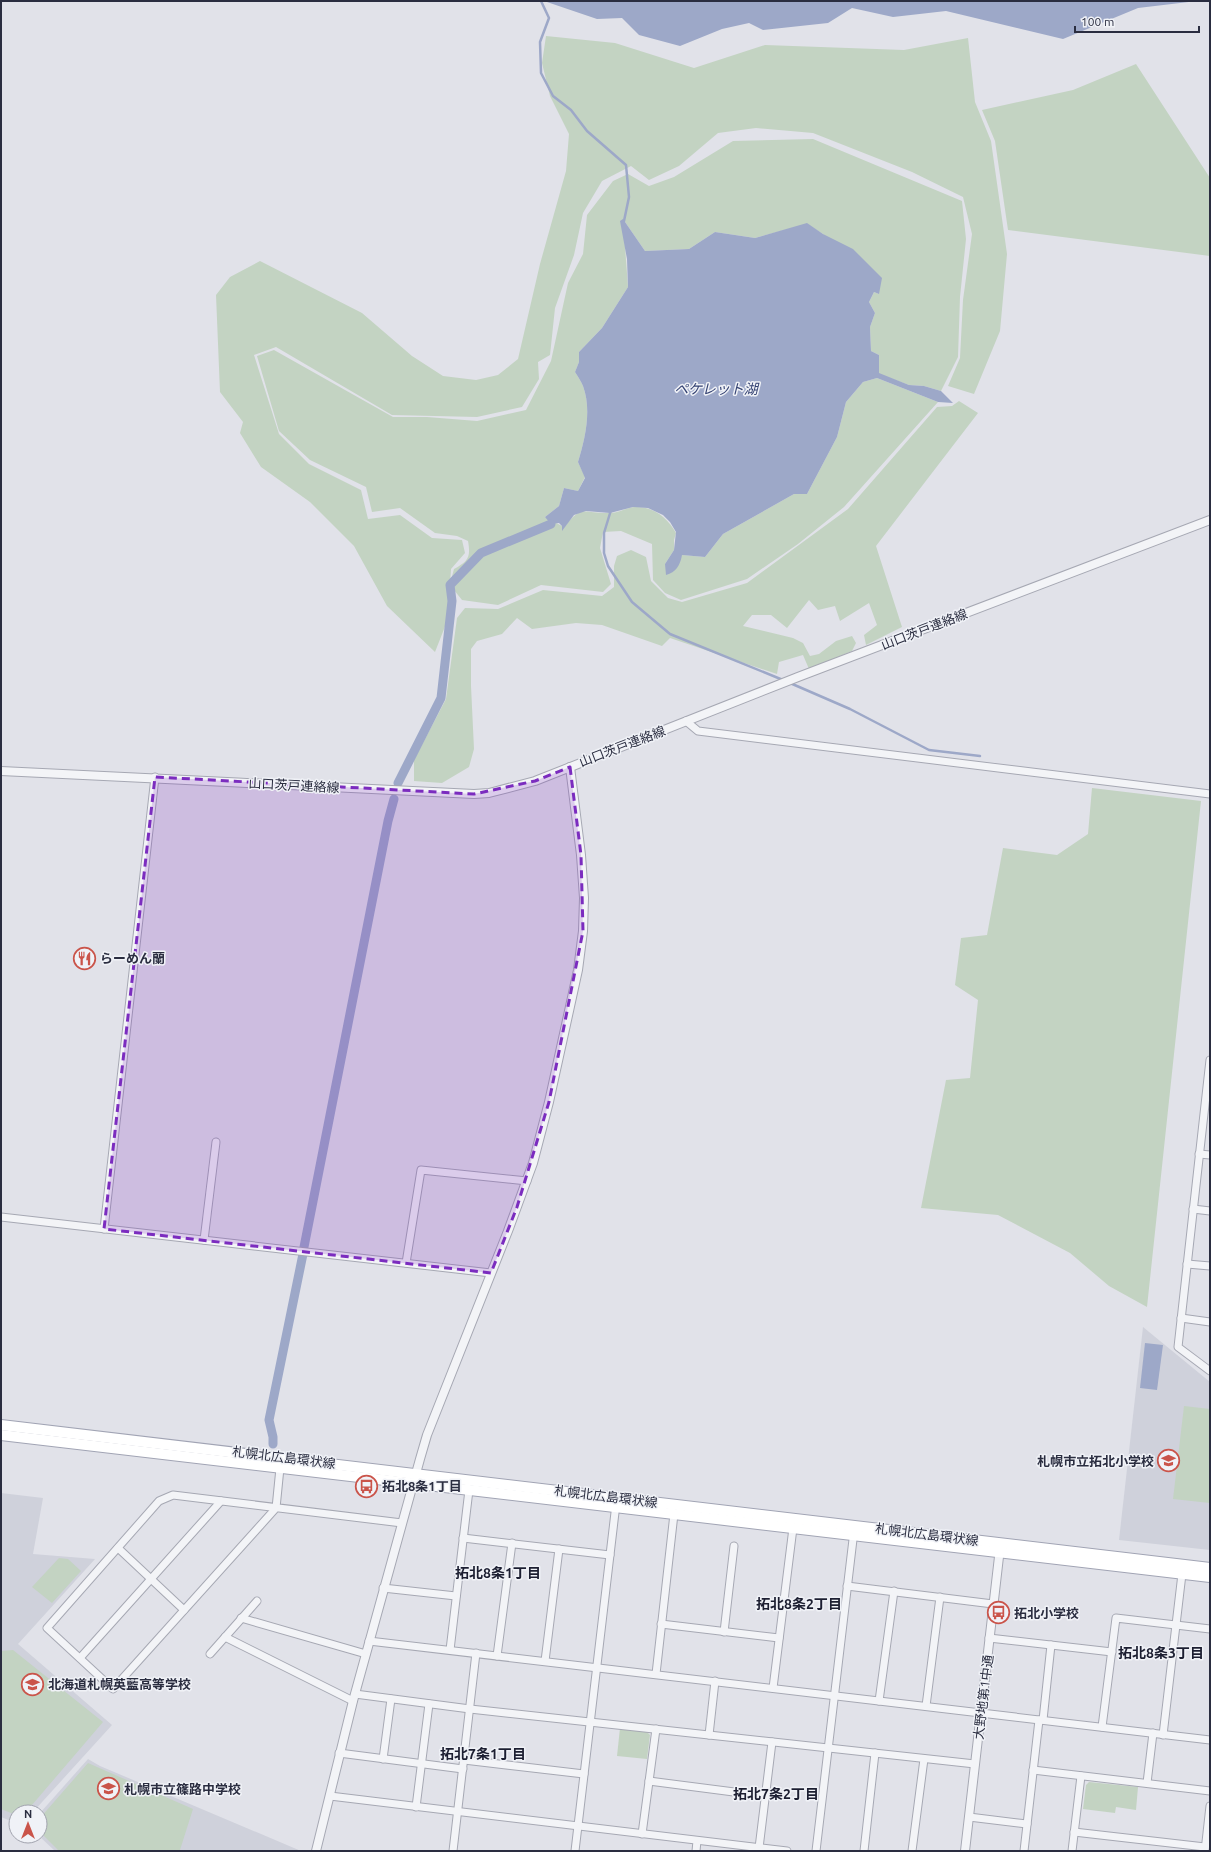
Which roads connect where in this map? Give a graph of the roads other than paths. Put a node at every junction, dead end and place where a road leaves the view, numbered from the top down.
1 (1210, 520) edge
2 (686, 721) junction
3 (570, 766) junction
4 (1, 771) edge
5 (155, 778) junction
6 (1210, 794) edge
7 (1210, 1060) edge
8 (1208, 1092) edge
9 (216, 1142) dead end
10 (1200, 1154) junction
11 (1210, 1155) edge
12 (526, 1181) junction
13 (1193, 1209) junction
14 (1210, 1211) edge
15 (1, 1217) edge
16 (104, 1228) junction
17 (204, 1240) junction
18 (406, 1263) junction
19 (1187, 1264) junction
20 (1210, 1266) edge
21 (491, 1273) junction
22 (1181, 1318) junction
23 (1210, 1322) edge
24 (1210, 1371) edge
25 (1, 1425) edge
26 (1, 1435) edge
27 (280, 1468) junction
28 (416, 1473) junction
29 (413, 1484) junction
30 (469, 1490) junction
31 (617, 1497) junction
32 (221, 1501) junction
33 (276, 1508) junction
34 (615, 1508) junction
35 (674, 1514) junction
36 (402, 1523) junction
37 (793, 1528) junction
38 (854, 1530) junction
39 (463, 1538) junction
40 (512, 1543) junction
41 (734, 1546) dead end
42 (118, 1548) junction
43 (1000, 1548) junction
44 (559, 1549) junction
45 (610, 1555) junction
46 (1210, 1568) edge
47 (1182, 1574) junction
48 (1210, 1578) edge
49 (152, 1580) junction
50 (847, 1586) junction
51 (383, 1588) junction
52 (894, 1591) junction
53 (456, 1596) junction
54 (940, 1597) junction
55 (257, 1600) dead end
56 (993, 1604) junction
57 (184, 1610) junction
58 (241, 1618) junction
59 (661, 1624) junction
60 (1176, 1625) junction
61 (1210, 1630) edge
62 (724, 1632) junction
63 (225, 1637) junction
64 (779, 1638) junction
65 (990, 1638) junction
66 (369, 1641) junction
67 (1051, 1645) junction
68 (450, 1650) junction
69 (1112, 1652) junction
70 (476, 1653) junction
71 (210, 1654) dead end
72 (366, 1654) junction
73 (497, 1656) junction
74 (80, 1658) junction
75 (545, 1661) junction
76 (596, 1667) junction
77 (656, 1674) junction
78 (715, 1681) junction
79 (773, 1688) junction
80 (833, 1695) junction
81 (354, 1698) junction
82 (391, 1699) junction
83 (879, 1701) junction
84 (429, 1704) junction
85 (926, 1706) junction
86 (470, 1709) junction
87 (981, 1713) junction
88 (1041, 1720) junction
89 (590, 1722) junction
90 (1102, 1727) junction
91 (656, 1729) junction
92 (1152, 1733) junction
93 (1163, 1734) junction
94 (709, 1735) junction
95 (1210, 1740) edge
96 (772, 1742) junction
97 (827, 1748) junction
98 (340, 1753) junction
99 (875, 1753) junction
100 (383, 1758) junction
101 (924, 1759) junction
102 (464, 1760) junction
103 (422, 1764) junction
104 (975, 1764) junction
105 (463, 1769) junction
106 (1033, 1770) junction
107 (584, 1774) junction
108 (1082, 1776) junction
109 (649, 1780) junction
110 (1147, 1783) junction
111 (1210, 1791) edge
112 (330, 1796) junction
113 (765, 1796) junction
114 (1210, 1806) edge
115 (416, 1807) junction
116 (458, 1812) junction
117 (969, 1817) junction
118 (1027, 1824) junction
119 (578, 1825) junction
120 (1074, 1832) junction
121 (642, 1834) junction
122 (697, 1841) junction
123 (759, 1848) junction
124 (1205, 1849) edge
125 (316, 1851) edge
126 (453, 1851) edge
127 (575, 1851) edge
128 (696, 1851) edge
129 (787, 1851) edge
130 (816, 1851) edge
131 (864, 1851) edge
132 (912, 1851) edge
133 (965, 1851) edge
134 (1024, 1851) edge
135 (1072, 1851) edge

1 - 2 street, 山口茨戸連絡線
2 - 3 street, 山口茨戸連絡線
2 - 6 street
3 - 5 street, 山口茨戸連絡線
3 - 12 street
4 - 5 street, 山口茨戸連絡線
5 - 16 street
7 - 8 street
8 - 10 street
9 - 17 street
10 - 11 street
10 - 13 street
12 - 18 street
12 - 21 street
13 - 14 street
13 - 19 street
15 - 16 street
16 - 17 street
17 - 18 street
18 - 21 street
19 - 20 street
19 - 22 street
21 - 28 street
22 - 23 street
22 - 24 street
25 - 28 main road, 札幌北広島環状線
26 - 27 main road, 札幌北広島環状線
27 - 29 main road, 札幌北広島環状線
27 - 33 street
28 - 29 street
28 - 31 main road, 札幌北広島環状線
29 - 30 main road, 札幌北広島環状線
29 - 36 street
30 - 34 main road, 札幌北広島環状線
30 - 39 street
31 - 34 street
31 - 38 main road, 札幌北広島環状線
32 - 33 street
32 - 42 street
32 - 49 street
33 - 36 street
33 - 57 street
34 - 35 main road, 札幌北広島環状線
34 - 45 street
35 - 37 main road, 札幌北広島環状線
35 - 59 street
36 - 51 street
37 - 38 main road, 札幌北広島環状線
37 - 64 street
38 - 43 main road, 札幌北広島環状線
38 - 50 street
39 - 40 street
39 - 53 street
40 - 44 street
40 - 73 street
41 - 62 street
42 - 49 street
42 - 74 street
43 - 46 main road, 札幌北広島環状線
43 - 47 main road, 札幌北広島環状線
43 - 56 street, 大野地第1中通
44 - 45 street
44 - 75 street
45 - 76 street
47 - 48 main road, 札幌北広島環状線
47 - 60 street
49 - 57 street
49 - 74 street
50 - 52 street
50 - 80 street
51 - 53 street
51 - 66 street
52 - 54 street
52 - 83 street
53 - 68 street
54 - 56 street
54 - 85 street
55 - 58 street
56 - 65 street, 大野地第1中通
57 - 74 street
58 - 63 street
58 - 72 street
59 - 62 street
59 - 77 street
60 - 61 street
60 - 69 street
60 - 93 street
62 - 64 street
63 - 71 street
63 - 81 street
64 - 79 street
65 - 67 street
65 - 87 street, 大野地第1中通
66 - 68 street
66 - 72 street
67 - 69 street
67 - 88 street
68 - 70 street
69 - 90 street
70 - 73 street
70 - 86 street
72 - 81 street
73 - 75 street
75 - 76 street
76 - 77 street
76 - 89 street
77 - 78 street
78 - 79 street
78 - 94 street
79 - 80 street
80 - 83 street
80 - 97 street
81 - 82 street
81 - 98 street
82 - 84 street
82 - 100 street
83 - 85 street
84 - 86 street
84 - 103 street
85 - 87 street
86 - 89 street
86 - 102 street
87 - 88 street
87 - 104 street, 大野地第1中通
88 - 90 street
88 - 106 street
89 - 91 street
89 - 107 street
90 - 92 street
91 - 94 street
91 - 109 street
92 - 93 street
92 - 110 street
93 - 95 street
94 - 96 street
96 - 97 street
96 - 113 street
97 - 99 street
97 - 130 street
98 - 100 street
98 - 112 street
99 - 101 street
99 - 131 street
100 - 103 street
101 - 104 street
101 - 132 street
102 - 105 street
102 - 107 street
103 - 105 street
103 - 115 street
104 - 117 street, 大野地第1中通
105 - 116 street
106 - 108 street
106 - 118 street
107 - 119 street
108 - 110 street
108 - 120 street
109 - 113 street
109 - 121 street
110 - 111 street
112 - 115 street
112 - 125 street
113 - 123 street
114 - 124 street
115 - 116 street
116 - 119 street
116 - 126 street
117 - 118 street
117 - 133 street, 大野地第1中通
118 - 134 street
119 - 121 street
119 - 127 street
120 - 124 street
120 - 135 street
121 - 122 street
122 - 123 street
122 - 128 street
123 - 129 street

